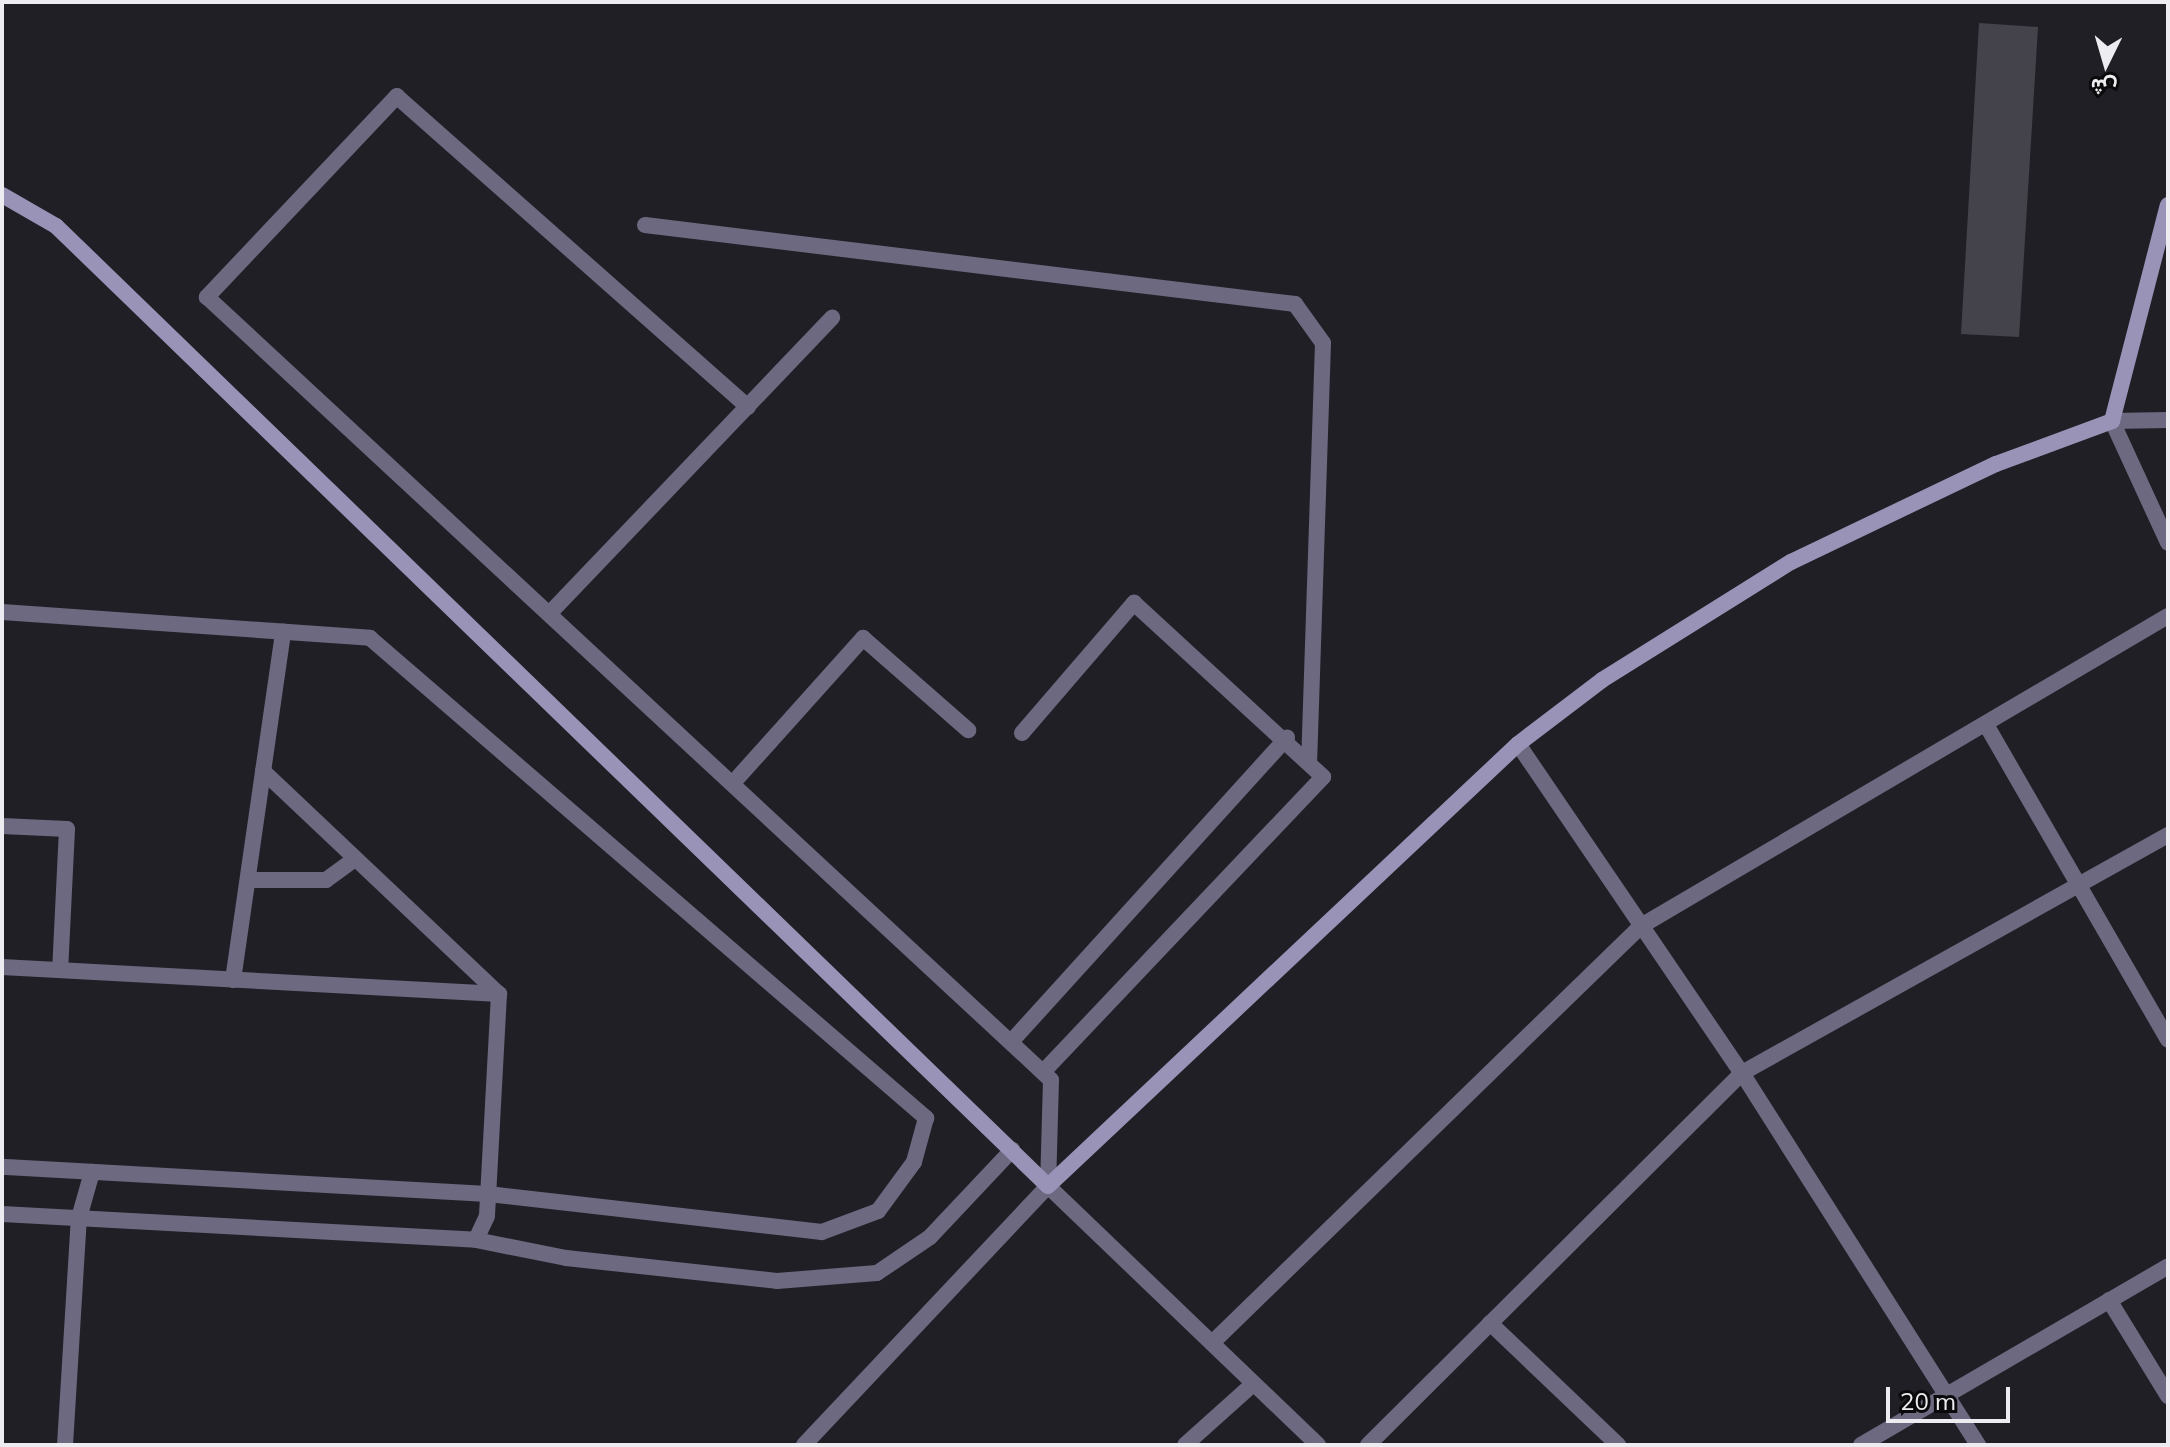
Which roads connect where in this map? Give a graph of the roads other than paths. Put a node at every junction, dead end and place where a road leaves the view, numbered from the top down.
1 (2, 195) edge
2 (2168, 205) edge
3 (645, 225) dead end
4 (832, 318) dead end
5 (748, 407) junction
6 (2168, 420) edge
7 (2112, 421) junction
8 (2168, 543) edge
9 (2, 612) edge
10 (549, 614) junction
11 (2168, 616) edge
12 (283, 632) junction
13 (1988, 728) junction
14 (968, 730) dead end
15 (1022, 733) dead end
16 (1287, 738) junction
17 (1518, 744) junction
18 (1309, 762) junction
19 (263, 771) junction
20 (733, 783) junction
21 (2, 826) edge
22 (2168, 835) edge
23 (355, 859) junction
24 (248, 880) junction
25 (2082, 886) junction
26 (1641, 926) junction
27 (2, 967) edge
28 (60, 970) junction
29 (233, 980) junction
30 (499, 994) junction
31 (2168, 1040) edge
32 (1011, 1042) junction
33 (1043, 1072) junction
34 (1742, 1073) junction
35 (1012, 1150) junction
36 (2, 1167) edge
37 (92, 1172) junction
38 (1048, 1186) junction
39 (488, 1194) junction
40 (2, 1214) edge
41 (79, 1218) junction
42 (476, 1240) junction
43 (2168, 1266) edge
44 (2109, 1300) junction
45 (1490, 1323) junction
46 (1212, 1343) junction
47 (1253, 1384) junction
48 (1947, 1393) junction
49 (2168, 1396) edge
50 (65, 1445) edge
51 (804, 1445) edge
52 (1185, 1445) edge
53 (1318, 1445) edge
54 (1368, 1445) edge
55 (1618, 1445) edge
56 (1861, 1445) edge
57 (1978, 1445) edge

1 - 35 street
2 - 7 street
3 - 18 street
4 - 5 street
5 - 10 street
5 - 10 street
6 - 7 street
7 - 8 street
7 - 17 street
9 - 12 street
10 - 20 street
11 - 13 street
12 - 19 street
12 - 39 street
13 - 25 street
13 - 26 street
14 - 20 street
15 - 16 street
16 - 18 street
16 - 32 street
17 - 26 street
17 - 38 street
18 - 33 street
19 - 23 street
19 - 24 street
20 - 32 street
21 - 28 street
22 - 25 street
23 - 24 street
23 - 30 street
24 - 29 street
25 - 31 street
25 - 34 street
26 - 34 street
26 - 46 street
27 - 28 street
28 - 29 street
29 - 30 street
30 - 39 street
32 - 33 street
33 - 38 street
34 - 45 street
34 - 48 street
35 - 38 street
35 - 42 street
36 - 37 street
37 - 39 street
37 - 41 street
38 - 46 street
38 - 51 street
39 - 42 street
40 - 41 street
41 - 42 street
41 - 50 street
43 - 44 street
44 - 48 street
44 - 49 street
45 - 54 street
45 - 55 street
46 - 47 street
47 - 52 street
47 - 53 street
48 - 56 street
48 - 57 street

